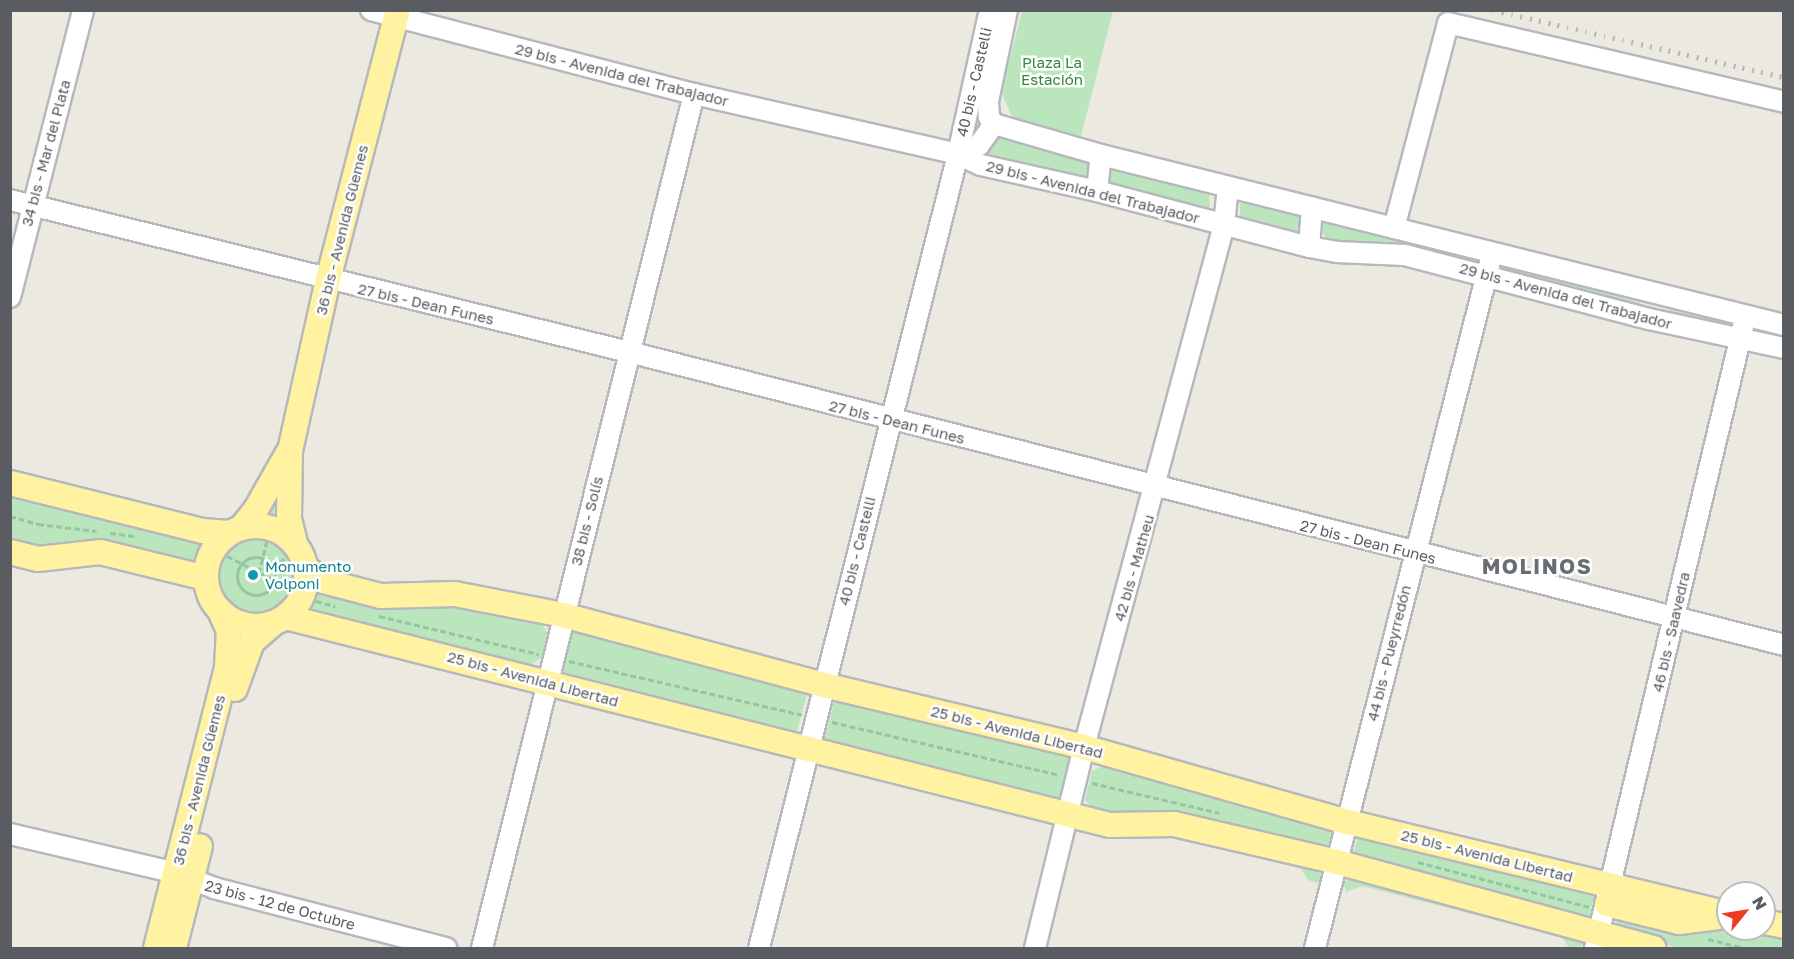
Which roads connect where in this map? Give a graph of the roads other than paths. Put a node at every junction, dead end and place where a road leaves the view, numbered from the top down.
1 (83, 10) edge
2 (371, 10) edge
3 (990, 10) edge
4 (1007, 10) edge
5 (397, 14) edge
6 (1445, 17) edge
7 (694, 94) junction
8 (1784, 102) edge
9 (994, 124) junction
10 (958, 154) junction
11 (1101, 155) junction
12 (1228, 187) junction
13 (1097, 191) junction
14 (10, 200) edge
15 (32, 205) junction
16 (1312, 207) junction
17 (1224, 225) junction
18 (1394, 228) junction
19 (1309, 247) junction
20 (1493, 254) junction
21 (1486, 275) junction
22 (328, 280) junction
23 (1655, 295) junction
24 (10, 297) edge
25 (1745, 315) junction
26 (1649, 320) junction
27 (1784, 325) edge
28 (1742, 338) junction
29 (1784, 348) edge
30 (629, 352) junction
31 (889, 421) junction
32 (290, 451) junction
33 (10, 483) edge
34 (1156, 488) junction
35 (235, 530) junction
36 (295, 543) junction
37 (10, 552) edge
38 (1414, 554) junction
39 (306, 568) junction
40 (206, 578) junction
41 (220, 611) junction
42 (563, 615) junction
43 (1674, 618) junction
44 (280, 620) junction
45 (1784, 645) edge
46 (548, 682) junction
47 (824, 685) junction
48 (1083, 747) junction
49 (808, 751) junction
50 (1069, 815) junction
51 (1348, 822) junction
52 (10, 834) edge
53 (1336, 862) junction
54 (184, 877) junction
55 (1716, 914) edge
56 (1604, 916) edge
57 (156, 948) edge
58 (174, 948) edge
59 (446, 948) edge
60 (482, 948) edge
61 (759, 948) edge
62 (1035, 948) edge
63 (1315, 948) edge
64 (1654, 948) edge

1 - 15 street, 34 bis - Mar del Plata
2 - 5 street, 29 bis - Avenida del Trabajador
3 - 10 street, 40 bis - Castelli
4 - 9 street, 40 bis - Castelli
5 - 7 street, 29 bis - Avenida del Trabajador
5 - 22 main road, 36 bis - Avenida Güemes
6 - 8 street
6 - 18 street
7 - 10 street, 29 bis - Avenida del Trabajador
7 - 30 street, 38 bis - Solís
9 - 10 street, 40 bis - Castelli
9 - 11 street, 29 bis - Avenida del Trabajador
10 - 13 street, 29 bis - Avenida del Trabajador
10 - 31 street, 40 bis - Castelli
11 - 12 street, 29 bis - Avenida del Trabajador
11 - 13 street
12 - 16 street, 29 bis - Avenida del Trabajador
12 - 17 street, 42 bis - Matheu
13 - 17 street, 29 bis - Avenida del Trabajador
14 - 15 street, 27 bis - Dean Funes
15 - 22 street, 27 bis - Dean Funes
15 - 24 street, 34 bis - Mar del Plata
16 - 18 street, 29 bis - Avenida del Trabajador
16 - 19 street
17 - 19 street, 29 bis - Avenida del Trabajador
17 - 34 street, 42 bis - Matheu
18 - 20 street, 29 bis - Avenida del Trabajador
19 - 21 street, 29 bis - Avenida del Trabajador
20 - 21 street, 44 bis - Pueyrredón
20 - 23 street, 29 bis - Avenida del Trabajador
21 - 26 street, 29 bis - Avenida del Trabajador
21 - 38 street, 44 bis - Pueyrredón
22 - 30 street, 27 bis - Dean Funes
22 - 32 main road, 36 bis - Avenida Güemes
23 - 25 street, 29 bis - Avenida del Trabajador
23 - 26 street
25 - 27 street, 29 bis - Avenida del Trabajador
25 - 28 street, 46 bis - Saavedra
26 - 28 street, 29 bis - Avenida del Trabajador
28 - 29 street, 29 bis - Avenida del Trabajador
28 - 43 street, 46 bis - Saavedra
30 - 31 street, 27 bis - Dean Funes
30 - 42 street, 38 bis - Solís
31 - 34 street, 27 bis - Dean Funes
31 - 47 street, 40 bis - Castelli
32 - 35 main road, 36 bis - Avenida Güemes
32 - 36 main road, 36 bis - Avenida Güemes
33 - 35 main road
34 - 38 street, 27 bis - Dean Funes
34 - 48 street, 42 bis - Matheu
35 - 36 main road
35 - 40 main road, 36 bis - Avenida Güemes
36 - 39 main road, 36 bis - Avenida Güemes
37 - 40 main road
38 - 43 street, 27 bis - Dean Funes
38 - 51 street, 44 bis - Pueyrredón
39 - 42 main road, 25 bis - Avenida Libertad
39 - 44 main road, 36 bis - Avenida Güemes
40 - 41 main road, 36 bis - Avenida Güemes
41 - 44 main road, 25 bis - Avenida Libertad
41 - 54 main road, 36 bis - Avenida Güemes
42 - 46 street, 38 bis - Solís
42 - 47 main road, 25 bis - Avenida Libertad
43 - 45 street, 27 bis - Dean Funes
43 - 56 street, 46 bis - Saavedra
44 - 46 main road, 25 bis - Avenida Libertad
44 - 54 main road, 36 bis - Avenida Güemes
46 - 49 main road, 25 bis - Avenida Libertad
46 - 60 street, 38 bis - Solís
47 - 48 main road, 25 bis - Avenida Libertad
47 - 49 street, 40 bis - Castelli
48 - 50 street, 42 bis - Matheu
48 - 51 main road, 25 bis - Avenida Libertad
49 - 50 main road, 25 bis - Avenida Libertad
49 - 61 street, 40 bis - Castelli
50 - 53 main road, 25 bis - Avenida Libertad
50 - 62 street, 42 bis - Matheu
51 - 53 street, 44 bis - Pueyrredón
51 - 56 main road, 25 bis - Avenida Libertad
52 - 54 street, 23 bis - 12 de Octubre
53 - 56 main road, 25 bis - Avenida Libertad
53 - 63 street, 44 bis - Pueyrredón
54 - 57 main road, 36 bis - Avenida Güemes
54 - 58 main road, 36 bis - Avenida Güemes
54 - 59 street, 23 bis - 12 de Octubre
55 - 56 main road, 25 bis - Avenida Libertad
56 - 64 main road, 25 bis - Avenida Libertad

